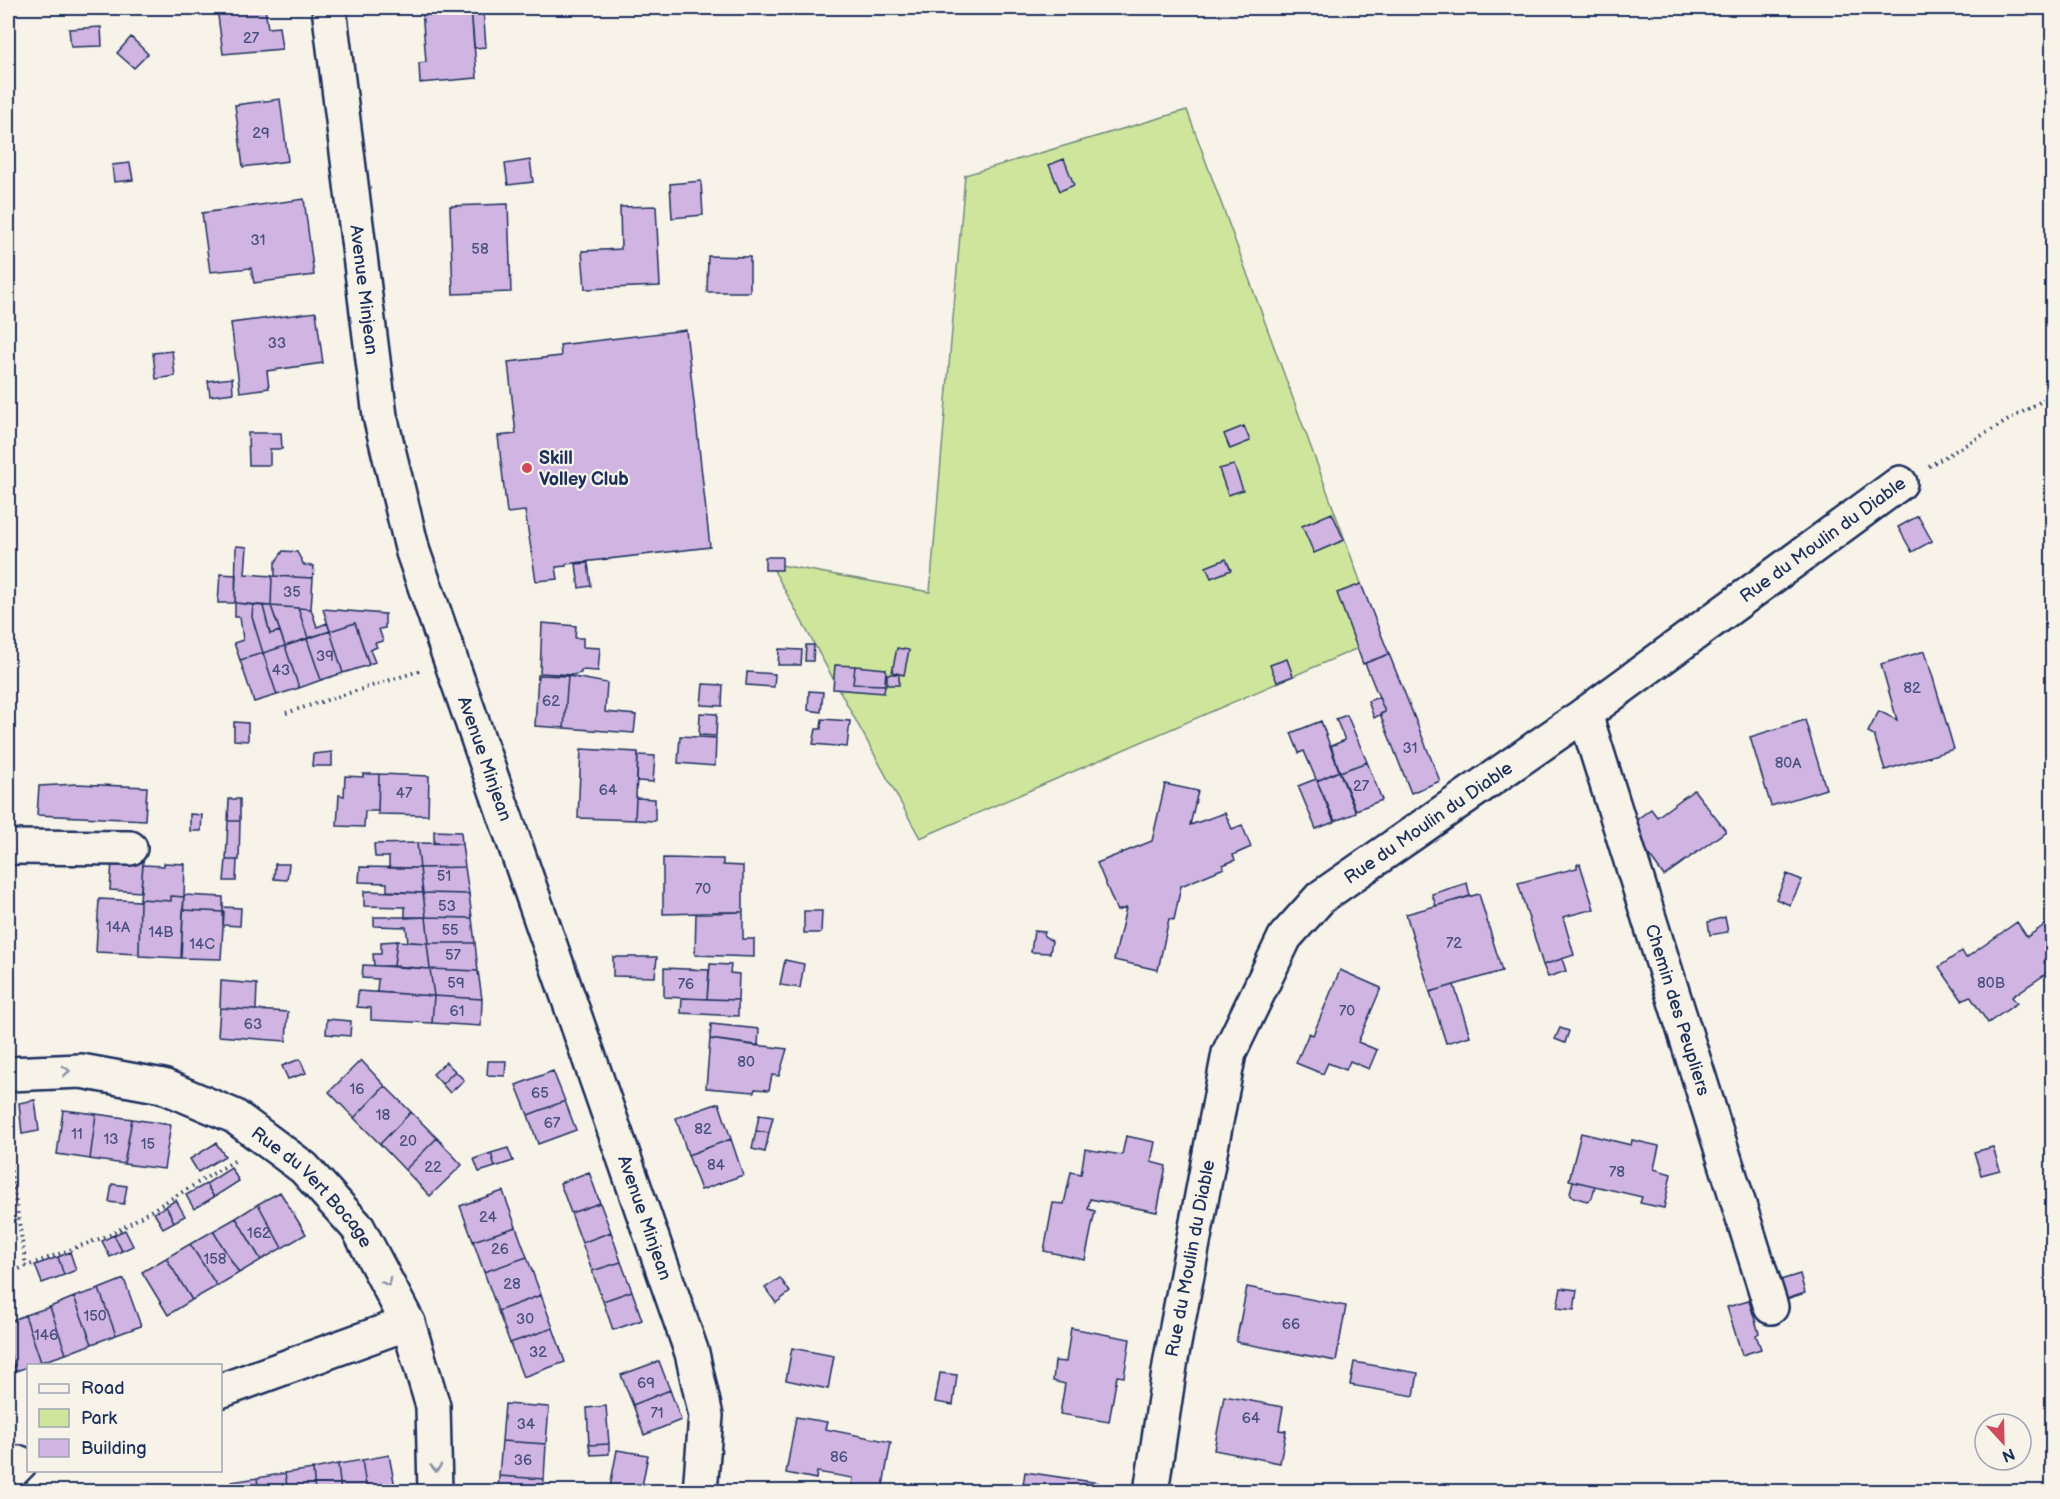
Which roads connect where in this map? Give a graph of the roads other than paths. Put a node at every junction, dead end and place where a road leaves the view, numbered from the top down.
1 (329, 8) edge
2 (1900, 483) road end
3 (1585, 714) junction
4 (8, 847) edge
5 (130, 848) dead end
6 (8, 1074) edge
7 (1771, 1307) dead end
8 (408, 1323) junction
9 (222, 1390) edge
10 (435, 1491) edge
11 (700, 1491) edge
12 (1150, 1491) edge

1 - 11 street, Avenue Minjean
2 - 3 street, Rue du Moulin du Diable
3 - 7 street, Chemin des Peupliers
3 - 12 street, Rue du Moulin du Diable
4 - 5 street
6 -> 8 street, Rue du Vert Bocage
8 - 9 street
8 -> 10 street, Rue du Vert Bocage

